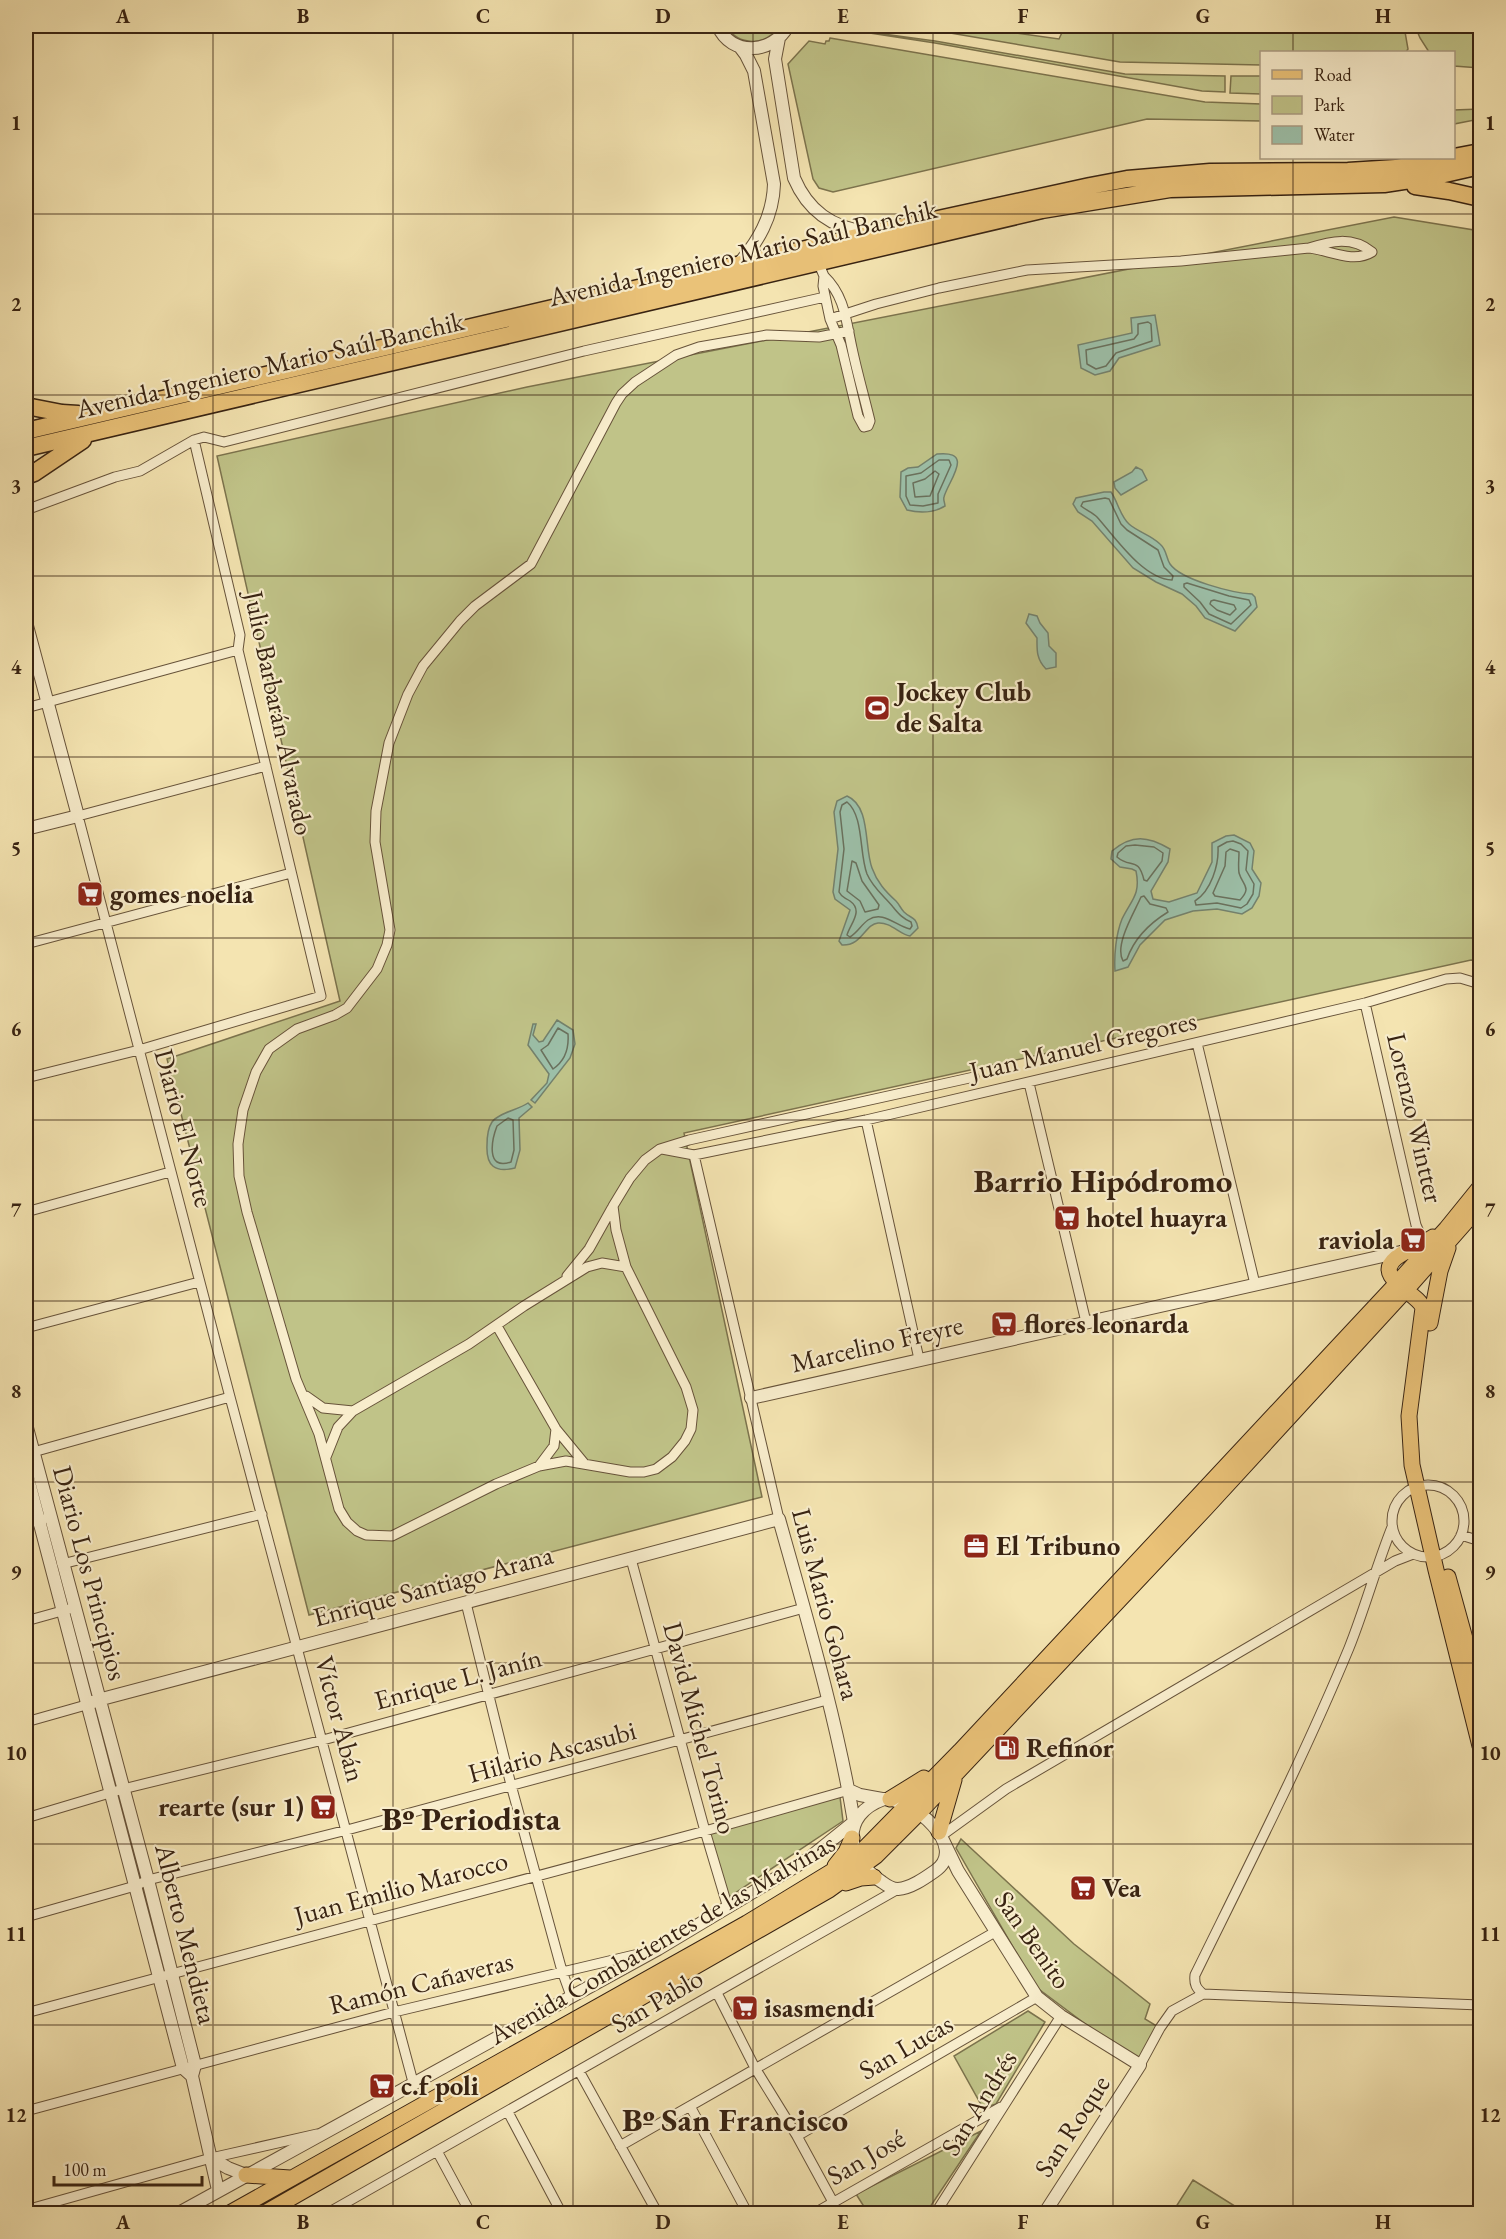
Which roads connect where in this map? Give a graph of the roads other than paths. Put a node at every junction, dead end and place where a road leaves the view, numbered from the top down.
1 (718, 26) edge
2 (788, 26) edge
3 (779, 38) junction
4 (740, 47) junction
5 (1480, 152) edge
6 (1455, 157) edge
7 (1447, 159) edge
8 (1480, 166) edge
9 (1384, 184) junction
10 (1480, 198) edge
11 (874, 233) junction
12 (1309, 248) junction
13 (736, 267) junction
14 (821, 269) junction
15 (825, 297) junction
16 (846, 314) junction
17 (830, 319) junction
18 (849, 331) junction
19 (835, 335) junction
20 (26, 406) edge
21 (103, 414) junction
22 (100, 431) junction
23 (194, 440) junction
24 (26, 445) edge
25 (26, 476) edge
26 (26, 510) edge
27 (26, 621) edge
28 (238, 650) junction
29 (47, 702) junction
30 (26, 708) edge
31 (266, 766) junction
32 (78, 816) junction
33 (26, 829) edge
34 (291, 873) junction
35 (106, 924) junction
36 (26, 944) edge
37 (1480, 984) edge
38 (1365, 1003) junction
39 (1197, 1042) junction
40 (139, 1050) junction
41 (974, 1077) dead end
42 (26, 1078) edge
43 (1029, 1083) junction
44 (866, 1120) junction
45 (660, 1149) junction
46 (694, 1155) junction
47 (170, 1172) junction
48 (1480, 1187) edge
49 (613, 1206) junction
50 (1480, 1206) edge
51 (26, 1212) edge
52 (1474, 1220) edge
53 (1448, 1236) junction
54 (1424, 1243) junction
55 (1408, 1250) junction
56 (1366, 1260) junction
57 (626, 1267) junction
58 (1440, 1271) junction
59 (199, 1282) junction
60 (562, 1282) junction
61 (1255, 1284) junction
62 (1398, 1284) junction
63 (1086, 1322) junction
64 (497, 1326) junction
65 (26, 1328) edge
66 (919, 1359) junction
67 (303, 1394) junction
68 (230, 1397) junction
69 (751, 1398) junction
70 (353, 1411) junction
71 (26, 1426) edge
72 (556, 1429) junction
73 (29, 1453) edge
74 (326, 1457) junction
75 (584, 1463) junction
76 (538, 1466) junction
77 (26, 1471) edge
78 (1421, 1486) junction
79 (262, 1514) junction
80 (44, 1519) junction
81 (779, 1519) junction
82 (26, 1524) edge
83 (1392, 1527) junction
84 (1461, 1535) junction
85 (1480, 1540) edge
86 (1413, 1554) junction
87 (1438, 1556) junction
88 (631, 1559) junction
89 (62, 1564) junction
90 (1375, 1573) junction
91 (466, 1603) junction
92 (74, 1607) junction
93 (804, 1608) junction
94 (61, 1611) junction
95 (26, 1621) edge
96 (297, 1646) junction
97 (656, 1650) junction
98 (488, 1693) junction
99 (1480, 1693) edge
100 (98, 1700) junction
101 (827, 1700) junction
102 (86, 1706) junction
103 (26, 1722) edge
104 (323, 1740) junction
105 (680, 1742) junction
106 (1480, 1746) edge
107 (960, 1751) junction
108 (957, 1773) junction
109 (511, 1785) junction
110 (849, 1790) junction
111 (117, 1792) junction
112 (887, 1799) junction
113 (913, 1809) junction
114 (26, 1818) edge
115 (854, 1822) junction
116 (347, 1830) junction
117 (705, 1831) junction
118 (941, 1836) junction
119 (852, 1838) junction
120 (865, 1867) junction
121 (939, 1868) junction
122 (958, 1871) junction
123 (536, 1876) junction
124 (148, 1880) junction
125 (135, 1886) junction
126 (823, 1886) junction
127 (898, 1889) junction
128 (728, 1908) junction
129 (26, 1917) edge
130 (371, 1921) junction
131 (995, 1932) junction
132 (658, 1949) junction
133 (562, 1971) junction
134 (165, 1975) junction
135 (717, 1993) junction
136 (1203, 1994) junction
137 (571, 1996) junction
138 (1037, 1998) junction
139 (1480, 2005) edge
140 (394, 2012) junction
141 (26, 2013) edge
142 (1061, 2016) junction
143 (1140, 2065) junction
144 (755, 2068) junction
145 (190, 2070) junction
146 (579, 2071) junction
147 (413, 2082) junction
148 (1003, 2105) junction
149 (690, 2106) junction
150 (26, 2111) edge
151 (508, 2112) junction
152 (326, 2132) junction
153 (797, 2136) junction
154 (620, 2146) junction
155 (437, 2151) junction
156 (211, 2158) junction
157 (246, 2175) junction
158 (290, 2178) junction
159 (218, 2190) junction
160 (833, 2202) junction
161 (26, 2210) edge
162 (657, 2213) edge
163 (177, 2214) edge
164 (228, 2214) edge
165 (263, 2214) edge
166 (326, 2214) edge
167 (471, 2214) edge
168 (562, 2214) edge
169 (748, 2214) edge
170 (813, 2214) edge
171 (935, 2214) edge
172 (1044, 2214) edge

1 - 4 street
2 - 3 street
3 - 4 street
3 - 11 street
4 - 13 street
5 - 6 highway, Avenida Ingeniero Mario Saúl Banchik
7 - 11 highway, Avenida Ingeniero Mario Saúl Banchik
8 - 9 highway, Avenida Ingeniero Mario Saúl Banchik
9 - 10 highway
9 - 14 highway, Avenida Ingeniero Mario Saúl Banchik
11 - 13 highway, Avenida Ingeniero Mario Saúl Banchik
12 - 12 street
12 - 16 street
13 - 21 highway, Avenida Ingeniero Mario Saúl Banchik
14 - 15 street
14 - 16 street
14 - 22 highway, Avenida Ingeniero Mario Saúl Banchik
15 - 17 street
15 - 23 street
16 - 17 street
16 - 18 street
17 - 19 street
18 - 19 street
18 - 19 street
19 - 67 street
20 - 21 highway
21 - 24 highway, Avenida Ingeniero Mario Saúl Banchik
22 - 24 highway, Avenida Ingeniero Mario Saúl Banchik
22 - 25 highway
23 - 26 street
23 - 28 street, Julio Barbarán Alvarado
27 - 29 street, Diario El Norte
28 - 29 street
28 - 31 street, Julio Barbarán Alvarado
29 - 30 street
29 - 32 street, Diario El Norte
31 - 32 street
31 - 34 street, Julio Barbarán Alvarado
32 - 33 street
32 - 35 street, Diario El Norte
34 - 35 street
34 - 40 street, Julio Barbarán Alvarado
35 - 36 street
35 - 40 street, Diario El Norte
37 - 38 street, Juan Manuel Gregores
38 - 39 street, Juan Manuel Gregores
38 - 54 street, Lorenzo Wintter
39 - 43 street, Juan Manuel Gregores
39 - 61 street
40 - 42 street
40 - 47 street, Diario El Norte
41 - 45 street
43 - 44 street, Juan Manuel Gregores
43 - 63 street
44 - 46 street, Juan Manuel Gregores
44 - 66 street
45 - 46 street
45 - 49 street
46 - 69 street, Luis Mario Gohara
47 - 51 street
47 - 59 street, Diario El Norte
48 - 53 main road, Avenida Combatientes de las Malvinas
49 - 57 street
49 - 60 street
50 - 52 main road, Avenida Combatientes de las Malvinas
52 - 53 main road, Avenida Combatientes de las Malvinas
53 - 54 main road
53 - 58 main road
53 - 62 main road, Avenida Combatientes de las Malvinas
54 - 55 main road
55 - 56 street, Marcelino Freyre
55 - 62 main road
56 - 61 street, Marcelino Freyre
56 - 62 street
57 - 60 street
57 - 75 street
58 - 62 main road
58 - 78 main road
59 - 65 street
59 - 68 street, Diario El Norte
60 - 64 street
61 - 63 street, Marcelino Freyre
62 - 78 main road
62 - 107 main road, Avenida Combatientes de las Malvinas
62 - 108 main road, Avenida Combatientes de las Malvinas
63 - 66 street, Marcelino Freyre
64 - 70 street
64 - 72 street
66 - 69 street, Marcelino Freyre
67 - 70 street
67 - 74 street
68 - 73 street
68 - 79 street, Diario El Norte
69 - 81 street, Luis Mario Gohara
70 - 74 street
71 - 73 street, Diario Los Principios
72 - 75 street
72 - 76 street
73 - 80 street, Diario Los Principios
74 - 76 street
75 - 76 street
77 - 80 street, Diario Los Principios
78 - 83 street
78 - 84 street
78 - 87 main road
79 - 89 street
79 - 96 street, Diario El Norte
80 - 82 street
80 - 89 street, Diario Los Principios
80 - 94 street, Diario Los Principios
81 - 88 street, Enrique Santiago Arana
81 - 93 street, Luis Mario Gohara
83 - 86 street
83 - 90 street
84 - 85 street
84 - 87 street
86 - 87 street
86 - 90 street
87 - 99 main road
87 - 106 main road
88 - 91 street, Enrique Santiago Arana
88 - 97 street, David Michel Torino
89 - 92 street, Diario Los Principios
90 - 118 street
90 - 136 street
91 - 96 street, Enrique Santiago Arana
91 - 98 street
92 - 94 street
92 - 100 street, Diario Los Principios
93 - 97 street, Enrique L. Janín
93 - 101 street, Luis Mario Gohara
94 - 95 street
94 - 102 street, Diario Los Principios
96 - 100 street, Enrique Santiago Arana
96 - 104 street, Víctor Abán
97 - 98 street, Enrique L. Janín
97 - 105 street, David Michel Torino
98 - 104 street, Enrique L. Janín
98 - 109 street
100 - 102 street, Enrique Santiago Arana
100 - 111 street, Alberto Mendieta
101 - 105 street, Hilario Ascasubi
101 - 110 street, Luis Mario Gohara
102 - 103 street
102 - 111 street, Alberto Mendieta
104 - 111 street, Enrique L. Janín
104 - 116 street, Víctor Abán
105 - 109 street, Hilario Ascasubi
105 - 117 street, David Michel Torino
107 - 112 main road
107 - 113 main road, Avenida Combatientes de las Malvinas
108 - 113 main road, Avenida Combatientes de las Malvinas
108 - 118 main road
109 - 116 street, Hilario Ascasubi
109 - 123 street
110 - 112 street
110 - 115 street, Luis Mario Gohara
110 - 117 street, Juan Emilio Marocco
111 - 114 street, Enrique L. Janín
111 - 124 street, Alberto Mendieta
111 - 125 street, Alberto Mendieta
112 - 113 street
112 - 115 street
113 - 118 street
113 - 120 main road, Avenida Combatientes de las Malvinas
115 - 119 street, Luis Mario Gohara
115 - 128 street
116 - 124 street, Hilario Ascasubi
116 - 130 street, Víctor Abán
117 - 123 street, Juan Emilio Marocco
117 - 128 street, David Michel Torino
118 - 121 street
118 - 122 street, San Benito
119 - 120 street
119 - 126 main road
120 - 126 main road, Avenida Combatientes de las Malvinas
120 - 127 street
121 - 122 street
121 - 127 street
122 - 131 street, San Benito
123 - 130 street, Juan Emilio Marocco
123 - 133 street
124 - 125 street, Hilario Ascasubi
124 - 134 street, Alberto Mendieta
125 - 129 street, Hilario Ascasubi
125 - 134 street, Alberto Mendieta
126 - 158 main road, Avenida Combatientes de las Malvinas
126 - 165 main road, Avenida Combatientes de las Malvinas
127 - 135 street, San Pablo
128 - 132 street
130 - 134 street, Juan Emilio Marocco
130 - 140 street, Víctor Abán
131 - 138 street, San Benito
131 - 144 street
132 - 133 street, Ramón Cañaveras
132 - 137 street
133 - 137 street
133 - 140 street, Ramón Cañaveras
134 - 141 street, Juan Emilio Marocco
134 - 145 street, Alberto Mendieta
135 - 144 street
135 - 146 street, San Pablo
136 - 139 street
136 - 143 street
137 - 147 street
138 - 142 street, San Benito
138 - 153 street, San Lucas
140 - 145 street, Ramón Cañaveras
140 - 147 street, Víctor Abán
142 - 143 street, San Benito
142 - 148 street, San Andrés
143 - 172 street, San Roque
144 - 149 street
144 - 153 street
145 - 150 street, Ramón Cañaveras
145 - 156 street, Alberto Mendieta
146 - 151 street, San Pablo
146 - 154 street
147 - 152 street
148 - 160 street, San José
148 - 171 street, San Andrés
149 - 154 street
149 - 169 street
151 - 155 street, San Pablo
151 - 168 street
152 - 156 street
152 - 157 street
153 - 160 street
154 - 162 street
155 - 166 street, San Pablo
155 - 167 street
156 - 157 street
156 - 159 street, Alberto Mendieta
156 - 161 street
157 - 158 main road
157 - 159 street
158 - 164 main road, Avenida Combatientes de las Malvinas
159 - 163 street
160 - 170 street, San José

